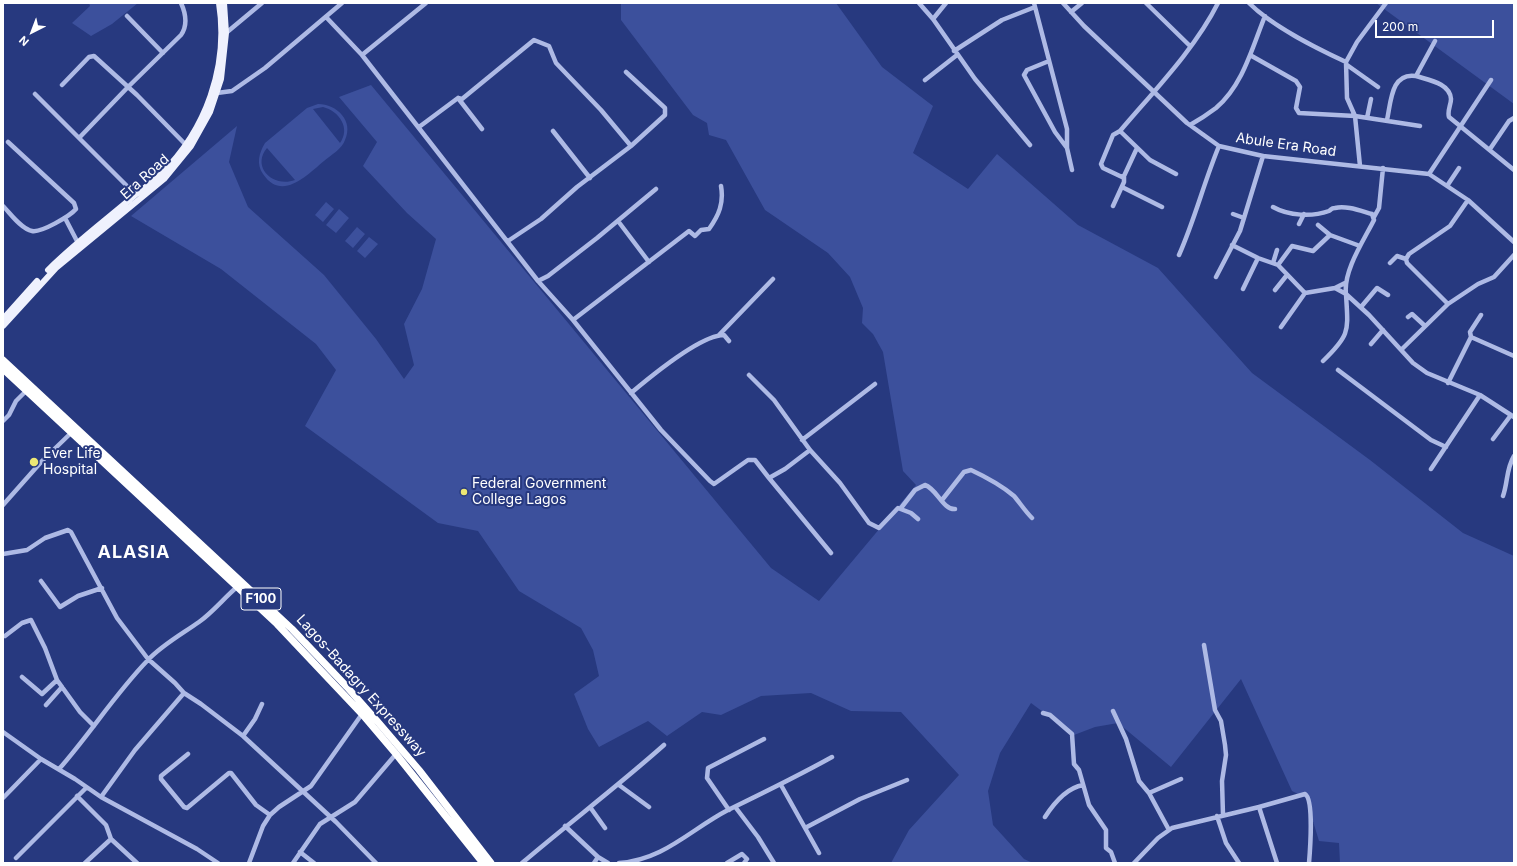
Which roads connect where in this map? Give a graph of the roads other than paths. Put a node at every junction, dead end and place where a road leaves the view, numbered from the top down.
1 (181, 3) edge
2 (219, 3) edge
3 (224, 3) edge
4 (262, 3) edge
5 (342, 3) edge
6 (426, 3) edge
7 (919, 3) edge
8 (946, 3) edge
9 (1063, 3) edge
10 (1082, 3) edge
11 (1146, 3) edge
12 (1249, 3) edge
13 (1386, 3) edge
14 (1216, 4) edge
15 (1035, 5) edge
16 (1071, 12) junction
17 (127, 16) dead end
18 (326, 16) junction
19 (1265, 16) junction
20 (933, 19) junction
21 (226, 32) junction
22 (1435, 41) dead end
23 (1190, 46) junction
24 (163, 53) junction
25 (956, 53) junction
26 (362, 55) junction
27 (1250, 55) junction
28 (1049, 61) junction
29 (1346, 64) junction
30 (626, 72) dead end
31 (1416, 76) junction
32 (925, 80) dead end
33 (1491, 80) dead end
34 (62, 85) dead end
35 (128, 86) junction
36 (1378, 87) dead end
37 (1154, 91) junction
38 (217, 93) junction
39 (35, 94) dead end
40 (458, 98) junction
41 (1371, 99) dead end
42 (1355, 116) junction
43 (1367, 118) junction
44 (1514, 118) edge
45 (1387, 120) junction
46 (203, 121) junction
47 (1190, 125) junction
48 (1420, 126) dead end
49 (1460, 126) junction
50 (419, 127) junction
51 (482, 128) dead end
52 (553, 131) dead end
53 (1120, 131) junction
54 (79, 138) junction
55 (8, 142) dead end
56 (186, 145) junction
57 (1030, 145) dead end
58 (631, 146) junction
59 (1219, 146) junction
60 (1067, 148) junction
61 (1138, 148) junction
62 (1490, 149) junction
63 (1263, 156) junction
64 (1360, 166) junction
65 (1383, 168) junction
66 (1459, 168) dead end
67 (1072, 170) dead end
68 (1514, 170) edge
69 (1176, 174) dead end
70 (1429, 174) junction
71 (1124, 176) junction
72 (590, 178) junction
73 (721, 186) dead end
74 (1447, 186) junction
75 (1122, 187) junction
76 (656, 190) dead end
77 (136, 194) junction
78 (1468, 200) junction
79 (3, 206) edge
80 (1113, 206) dead end
81 (1162, 207) dead end
82 (1274, 207) dead end
83 (1233, 214) dead end
84 (1304, 214) junction
85 (1374, 217) junction
86 (65, 218) junction
87 (1244, 218) junction
88 (618, 221) junction
89 (1299, 224) dead end
90 (1318, 225) dead end
91 (1330, 235) junction
92 (508, 241) junction
93 (1514, 242) edge
94 (78, 243) junction
95 (1232, 244) junction
96 (1360, 246) junction
97 (1277, 250) dead end
98 (1179, 255) dead end
99 (1514, 255) edge
100 (1258, 258) junction
101 (1406, 259) junction
102 (649, 262) junction
103 (1390, 263) dead end
104 (1275, 264) junction
105 (1287, 275) junction
106 (1216, 277) dead end
107 (773, 279) dead end
108 (538, 281) junction
109 (1344, 283) junction
110 (1335, 288) junction
111 (1243, 289) dead end
112 (1275, 290) dead end
113 (1305, 292) junction
114 (1346, 294) junction
115 (1388, 295) dead end
116 (1448, 304) junction
117 (1361, 307) junction
118 (1481, 315) dead end
119 (1408, 317) dead end
120 (3, 319) edge
121 (573, 320) junction
122 (3, 326) edge
123 (1425, 326) junction
124 (1281, 327) dead end
125 (1383, 330) junction
126 (720, 335) junction
127 (1470, 337) junction
128 (729, 341) dead end
129 (1371, 344) dead end
130 (1401, 350) junction
131 (1514, 356) edge
132 (3, 360) edge
133 (1323, 361) dead end
134 (3, 369) edge
135 (1338, 370) dead end
136 (749, 375) dead end
137 (1448, 383) junction
138 (875, 384) dead end
139 (26, 391) junction
140 (631, 393) junction
141 (1480, 395) junction
142 (1512, 416) edge
143 (3, 421) edge
144 (71, 433) junction
145 (1493, 439) dead end
146 (802, 440) junction
147 (1446, 446) junction
148 (810, 450) junction
149 (1514, 456) edge
150 (1432, 469) dead end
151 (769, 478) junction
152 (1503, 496) dead end
153 (942, 500) junction
154 (3, 505) edge
155 (901, 508) junction
156 (955, 509) dead end
157 (1032, 518) dead end
158 (918, 519) dead end
159 (831, 553) dead end
160 (3, 554) edge
161 (41, 581) dead end
162 (237, 586) junction
163 (102, 588) junction
164 (5, 636) dead end
165 (1204, 645) dead end
166 (148, 659) junction
167 (22, 677) dead end
168 (57, 680) junction
169 (62, 687) junction
170 (184, 694) junction
171 (262, 704) dead end
172 (46, 705) dead end
173 (1113, 711) dead end
174 (1043, 713) dead end
175 (362, 714) junction
176 (94, 726) junction
177 (3, 732) edge
178 (243, 736) junction
179 (764, 739) dead end
180 (664, 746) dead end
181 (188, 754) dead end
182 (396, 754) junction
183 (832, 757) dead end
184 (41, 759) junction
185 (58, 769) junction
186 (1181, 779) dead end
187 (907, 780) dead end
188 (1083, 784) junction
189 (619, 785) junction
190 (781, 785) junction
191 (86, 788) junction
192 (304, 792) junction
193 (1149, 793) junction
194 (4, 796) edge
195 (77, 796) junction
196 (101, 797) junction
197 (590, 807) junction
198 (649, 807) dead end
199 (1259, 807) junction
200 (736, 808) junction
201 (729, 810) junction
202 (270, 815) junction
203 (1223, 815) junction
204 (1217, 816) junction
205 (1045, 817) dead end
206 (330, 818) junction
207 (565, 826) junction
208 (605, 828) dead end
209 (805, 828) junction
210 (1169, 830) junction
211 (111, 839) junction
212 (300, 852) junction
213 (819, 853) dead end
214 (598, 857) junction
215 (16, 858) dead end
216 (85, 863) edge
217 (137, 863) edge
218 (218, 863) edge
219 (249, 863) edge
220 (293, 863) edge
221 (314, 863) edge
222 (376, 863) edge
223 (482, 863) edge
224 (491, 863) edge
225 (522, 863) edge
226 (594, 863) edge
227 (608, 863) edge
228 (619, 863) edge
229 (727, 863) edge
230 (744, 863) edge
231 (774, 863) edge
232 (1115, 863) edge
233 (1134, 863) edge
234 (1239, 863) edge
235 (1277, 863) edge
236 (1309, 863) edge

1 - 24 street
2 - 46 main road
3 - 21 main road, Era Road
4 - 21 street
5 - 18 street
6 - 26 street
7 - 20 street
8 - 20 street
9 - 16 street, Abule Era Road
10 - 16 street
11 - 23 street
12 - 19 street
13 - 29 street
14 - 23 street
15 - 25 street
15 - 28 street
16 - 37 street, Abule Era Road
17 - 24 street
18 - 26 street
18 - 38 street
19 - 27 street
19 - 29 street
20 - 25 street
21 - 38 main road, Era Road
22 - 31 street
23 - 37 street
24 - 35 street
25 - 32 street
25 - 57 street
26 - 50 street
27 - 42 street
27 - 47 street
28 - 60 street
28 - 60 street
29 - 36 street
29 - 42 street
30 - 58 street
31 - 45 street
31 - 49 street
33 - 49 street
34 - 35 street
35 - 54 street
35 - 56 street
37 - 47 street, Abule Era Road
37 - 53 street
38 - 46 main road, Era Road
39 - 54 street
40 - 50 street
40 - 51 street
40 - 58 street
41 - 43 street
42 - 43 street
42 - 64 street
43 - 45 street
44 - 62 street
45 - 48 street
46 - 56 main road
46 - 122 main road, Era Road
47 - 59 street, Abule Era Road
49 - 62 street
49 - 70 street
50 - 92 street
52 - 72 street
53 - 61 street
53 - 71 street
54 - 77 street
55 - 86 street
56 - 77 main road
58 - 72 street
59 - 63 street, Abule Era Road
59 - 98 street
60 - 67 street
61 - 69 street
61 - 71 street
62 - 68 street
63 - 64 street, Abule Era Road
63 - 87 street
64 - 65 street, Abule Era Road
65 - 70 street, Abule Era Road
65 - 85 street
66 - 74 street
70 - 74 street, Abule Era Road
71 - 75 street
72 - 92 street
73 - 102 street
74 - 78 street, Abule Era Road
75 - 80 street
75 - 81 street
76 - 88 street
77 - 94 main road
78 - 93 street, Abule Era Road
78 - 101 street
79 - 86 street
82 - 84 street
83 - 87 street
84 - 85 street
84 - 89 street
85 - 96 street
86 - 94 street
87 - 95 street
88 - 102 street
88 - 108 street
90 - 91 street
91 - 96 street
91 - 104 street
92 - 108 street
94 - 120 main road
95 - 100 street
95 - 106 street
96 - 109 street
97 - 104 street
99 - 116 street
100 - 104 street
100 - 111 street
101 - 103 street
101 - 116 street
102 - 121 street
104 - 105 street
105 - 112 street
105 - 113 street
107 - 126 street
108 - 121 street
109 - 110 street
109 - 114 street
110 - 113 street
110 - 114 street
113 - 124 street
114 - 117 street
114 - 133 street
115 - 117 street
116 - 123 street
117 - 125 street
118 - 127 street
119 - 123 street
121 - 140 street
123 - 130 street
125 - 129 street
125 - 130 street
126 - 128 street
126 - 140 street
127 - 131 street
127 - 137 street
130 - 137 street
132 - 224 highway, Lagos-Badagry Expressway / F100
134 - 139 highway, Lagos-Badagry Expressway / F100
135 - 147 street
136 - 146 street
137 - 141 street
138 - 146 street
139 - 143 street
139 - 144 highway, Lagos-Badagry Expressway / F100
140 - 151 street
141 - 142 street
141 - 147 street
142 - 145 street
144 - 154 street
144 - 162 highway, Lagos-Badagry Expressway / F100
146 - 148 street
147 - 150 street
148 - 151 street
148 - 155 street
149 - 152 street
151 - 159 street
153 - 155 street
153 - 156 street
153 - 157 street
155 - 158 street
160 - 163 street
161 - 163 street
162 - 166 street
162 - 175 highway, Lagos-Badagry Expressway / F100
163 - 166 street
164 - 168 street
165 - 203 street
166 - 170 street
166 - 176 street
167 - 168 street
168 - 169 street
169 - 172 street
169 - 176 street
170 - 178 street
170 - 196 street
171 - 178 street
173 - 193 street
174 - 188 street
175 - 182 highway, Lagos-Badagry Expressway / F100
175 - 192 street
176 - 185 street
177 - 184 street
178 - 192 street
179 - 201 street
180 - 189 street
181 - 202 street
182 - 206 street
182 - 223 highway, Lagos-Badagry Expressway / F100
183 - 190 street
184 - 185 street
184 - 194 street
185 - 191 street
186 - 193 street
187 - 209 street
188 - 205 street
188 - 232 street
189 - 197 street
189 - 198 street
190 - 200 street
190 - 209 street
191 - 195 street
191 - 196 street
192 - 202 street
192 - 206 street
193 - 210 street
195 - 211 street
195 - 215 street
196 - 218 street
197 - 207 street
197 - 208 street
199 - 203 street
199 - 235 street
199 - 236 street
200 - 201 street
200 - 231 street
201 - 228 street
202 - 219 street
203 - 204 street
204 - 210 street
204 - 234 street
206 - 212 street
206 - 222 street
207 - 214 street
207 - 225 street
209 - 213 street
210 - 233 street
211 - 216 street
211 - 217 street
212 - 220 street
212 - 221 street
214 - 226 street
214 - 227 street
229 - 230 street

